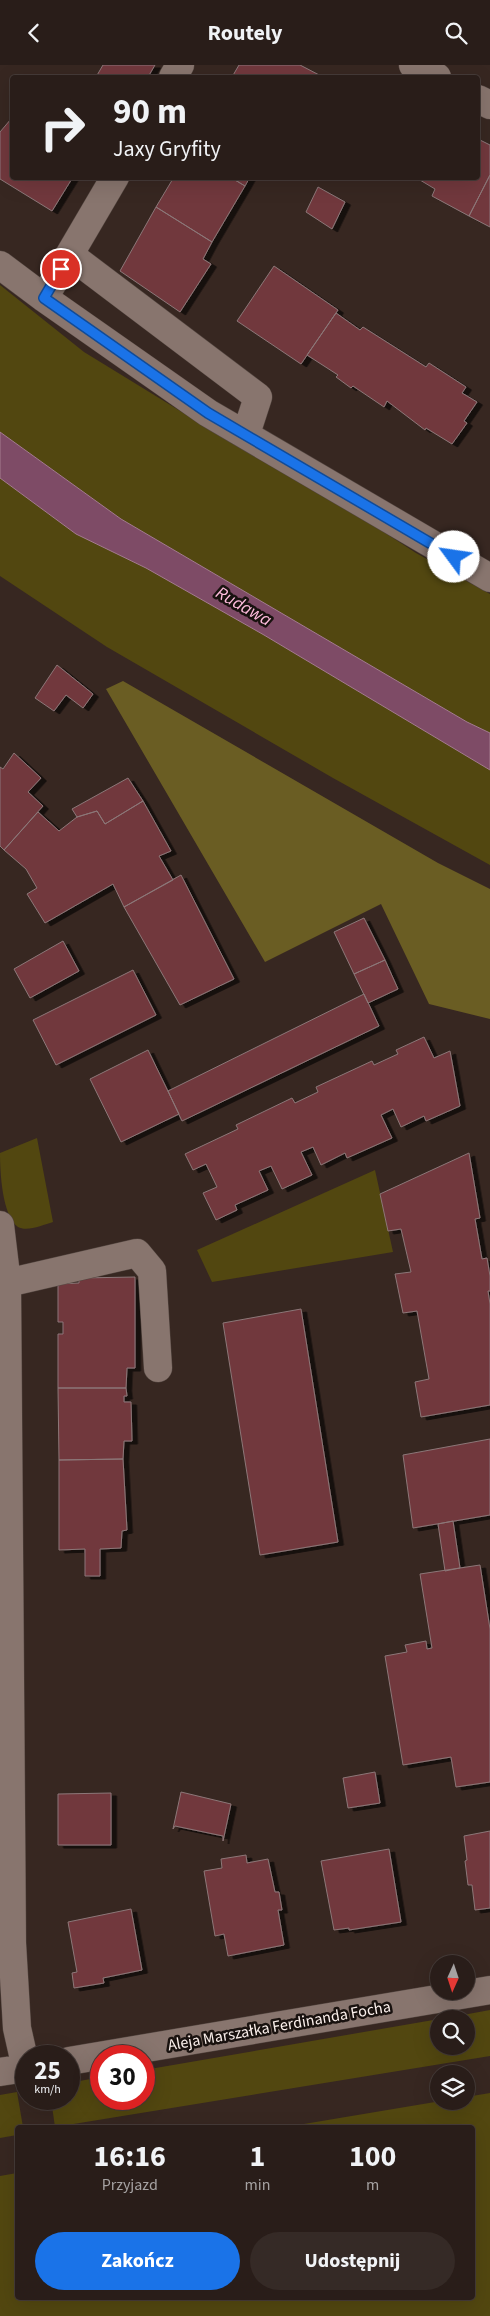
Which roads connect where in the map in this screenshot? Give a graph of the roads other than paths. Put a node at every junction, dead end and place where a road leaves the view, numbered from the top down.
1 (414, 65) edge
2 (433, 75) edge
3 (113, 180) edge
4 (70, 255) junction
5 (0, 265) edge
6 (44, 298) junction
7 (246, 434) junction
8 (490, 578) edge
9 (0, 1225) edge
10 (7, 1283) junction
11 (158, 1368) dead end
12 (5, 1599) edge
13 (490, 1990) edge
14 (21, 2045) edge
15 (80, 2059) edge
16 (15, 2070) edge
17 (0, 2072) edge

1 - 2 street
3 - 4 street
4 - 6 street
4 - 7 street
5 - 6 street
6 - 7 street
7 - 8 street
9 - 10 street
10 - 11 street
10 - 12 street
12 - 14 street
13 - 15 street, Aleja Marszałka Ferdinanda Focha
16 - 17 street

